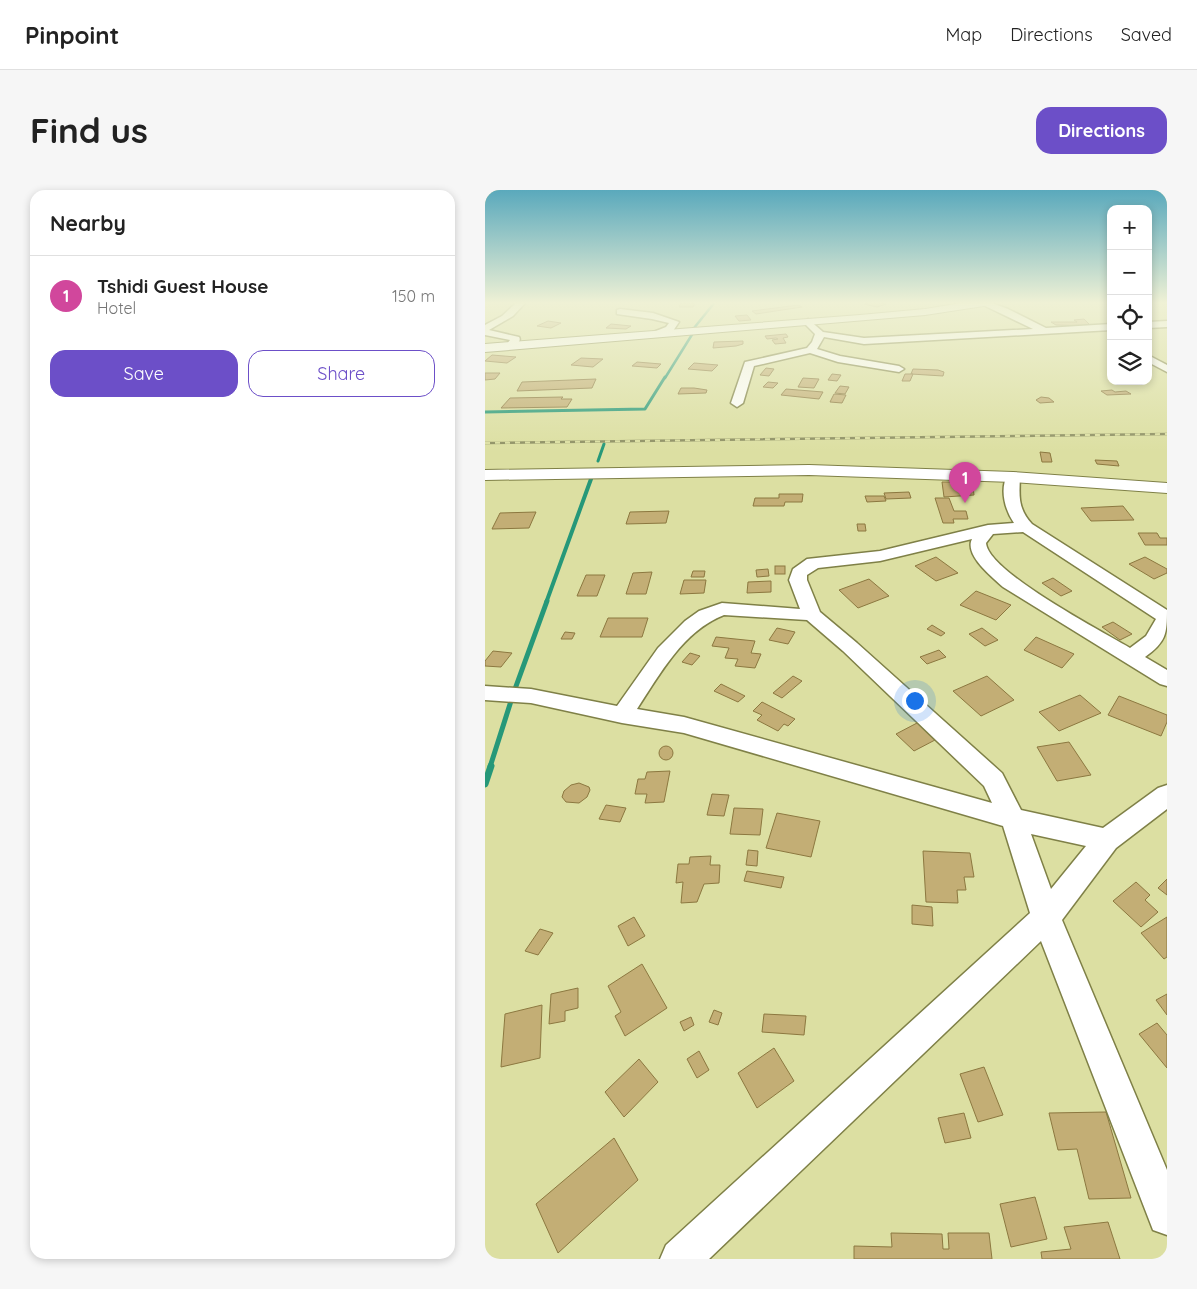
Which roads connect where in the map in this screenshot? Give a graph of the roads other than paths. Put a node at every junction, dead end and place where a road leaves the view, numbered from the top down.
1 (802, 352) edge
2 (816, 352) edge
3 (1152, 360) edge
4 (899, 369) dead end
5 (1167, 369) edge
6 (737, 403) dead end
7 (485, 467) edge
8 (485, 475) edge
9 (1013, 477) junction
10 (1167, 482) edge
11 (1167, 488) edge
12 (1026, 527) junction
13 (988, 530) junction
14 (812, 615) junction
15 (1167, 617) edge
16 (1131, 656) junction
17 (1167, 679) edge
18 (485, 693) edge
19 (622, 715) junction
20 (1167, 795) edge
21 (1013, 819) junction
22 (1107, 840) junction
23 (1046, 917) junction
24 (1167, 1216) edge
25 (680, 1259) edge

1 - 6 street
2 - 4 street
3 - 5 street
7 - 10 main road
8 - 9 main road
9 - 11 main road
9 - 12 street
12 - 13 street
12 - 15 street
13 - 14 street
13 - 16 street
14 - 19 street
14 - 21 street
15 - 16 street
16 - 17 street
18 - 19 street
19 - 21 street
20 - 22 street
21 - 22 street
21 - 23 street
22 - 23 street
23 - 24 street
23 - 25 street

